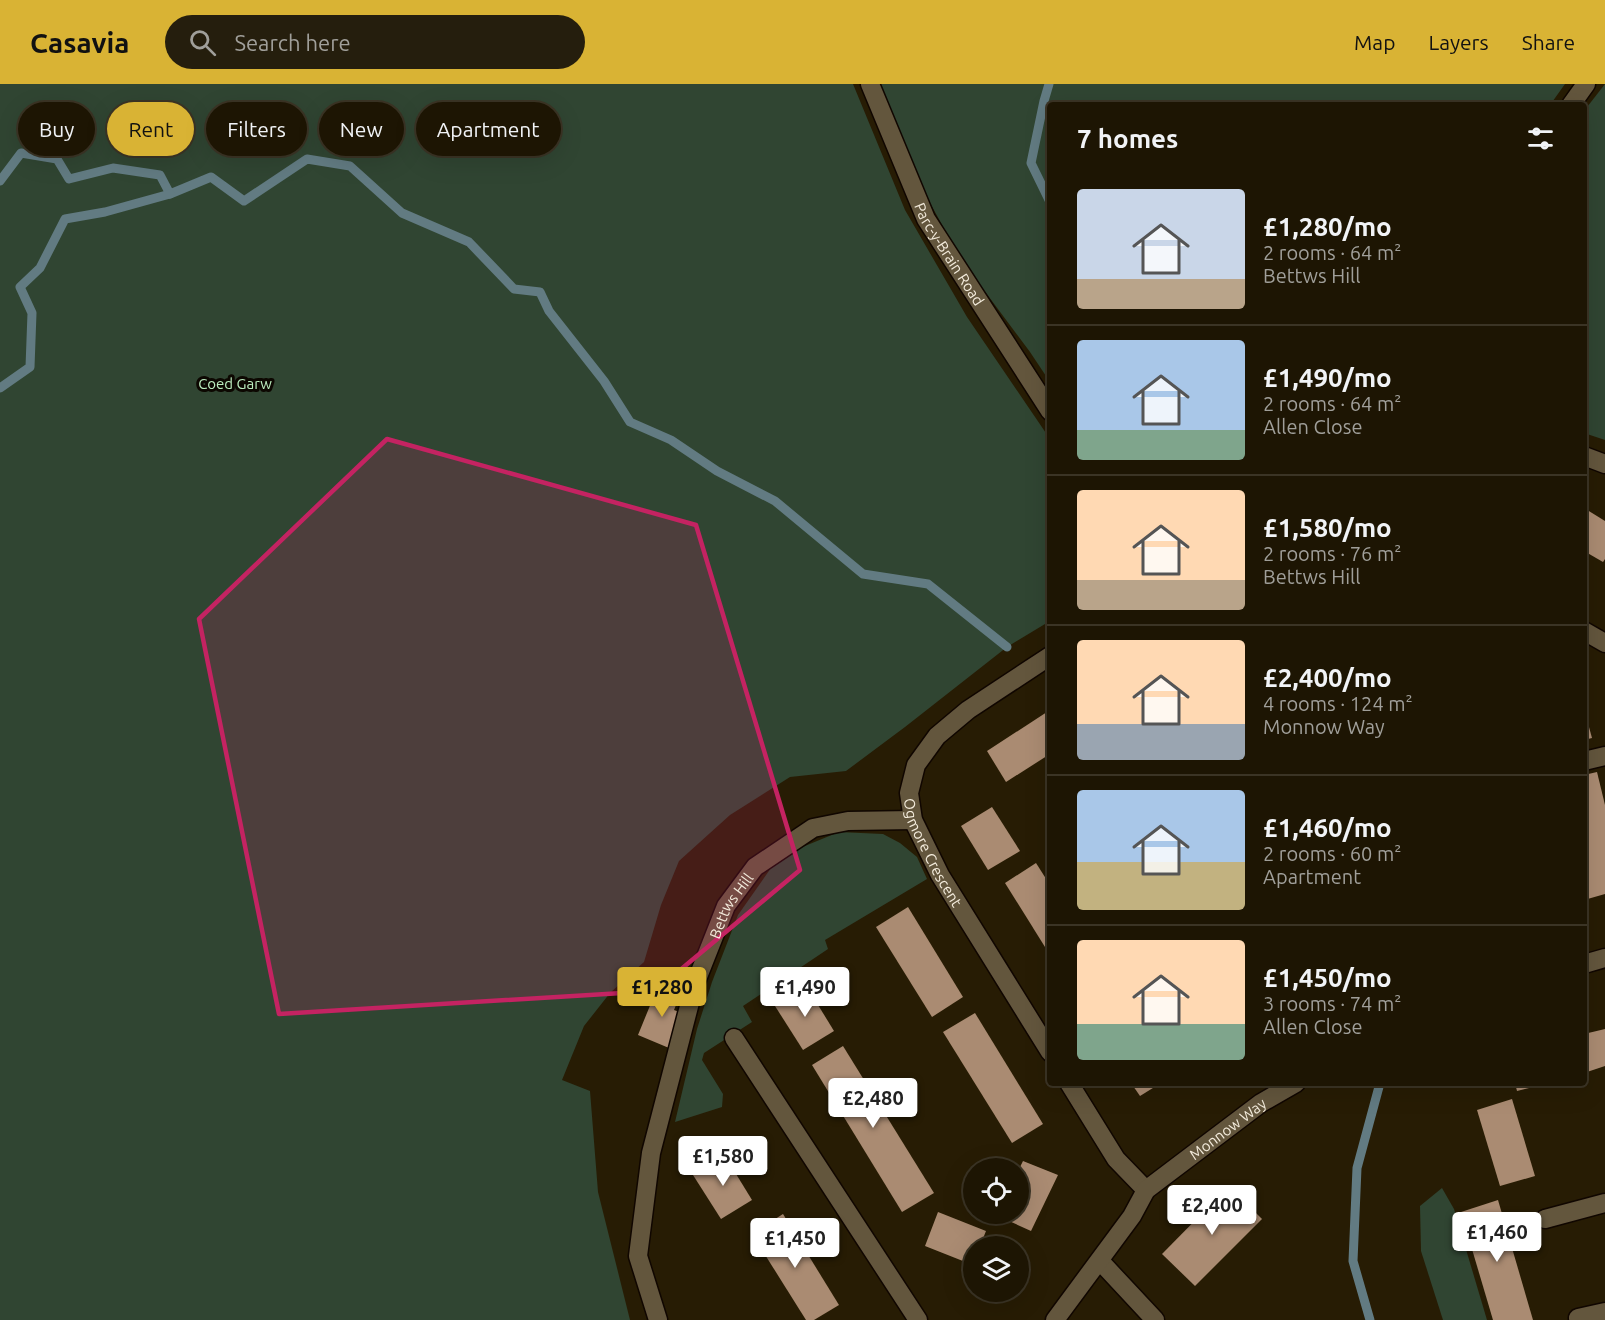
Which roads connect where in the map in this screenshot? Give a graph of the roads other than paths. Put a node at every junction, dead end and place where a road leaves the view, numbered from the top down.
1 (870, 84) edge
2 (1586, 84) edge
3 (1573, 102) edge
4 (1047, 406) edge
5 (1587, 457) edge
6 (1605, 464) edge
7 (1587, 634) edge
8 (1605, 644) edge
9 (1047, 658) edge
10 (1605, 756) edge
11 (1587, 760) edge
12 (913, 820) junction
13 (1605, 958) edge
14 (1587, 963) edge
15 (734, 1038) dead end
16 (1047, 1047) edge
17 (1071, 1086) edge
18 (1291, 1086) edge
19 (1146, 1190) junction
20 (1605, 1203) edge
21 (1545, 1219) dead end
22 (1100, 1261) junction
23 (1605, 1312) edge
24 (1578, 1318) dead end
25 (658, 1320) edge
26 (918, 1320) edge
27 (1054, 1320) edge
28 (1155, 1320) edge

1 - 4 street, Parc-y-Brain Road
2 - 3 street
5 - 6 street
7 - 8 street
9 - 12 street, Ogmore Crescent
10 - 11 street
12 - 16 street, Ogmore Crescent
12 - 25 street, Bettws Hill
13 - 14 street
15 - 26 street
17 - 19 street
18 - 19 street, Monnow Way
19 - 22 street, Monnow Way
20 - 21 street
22 - 27 street, Monnow Way
22 - 28 street
23 - 24 street

